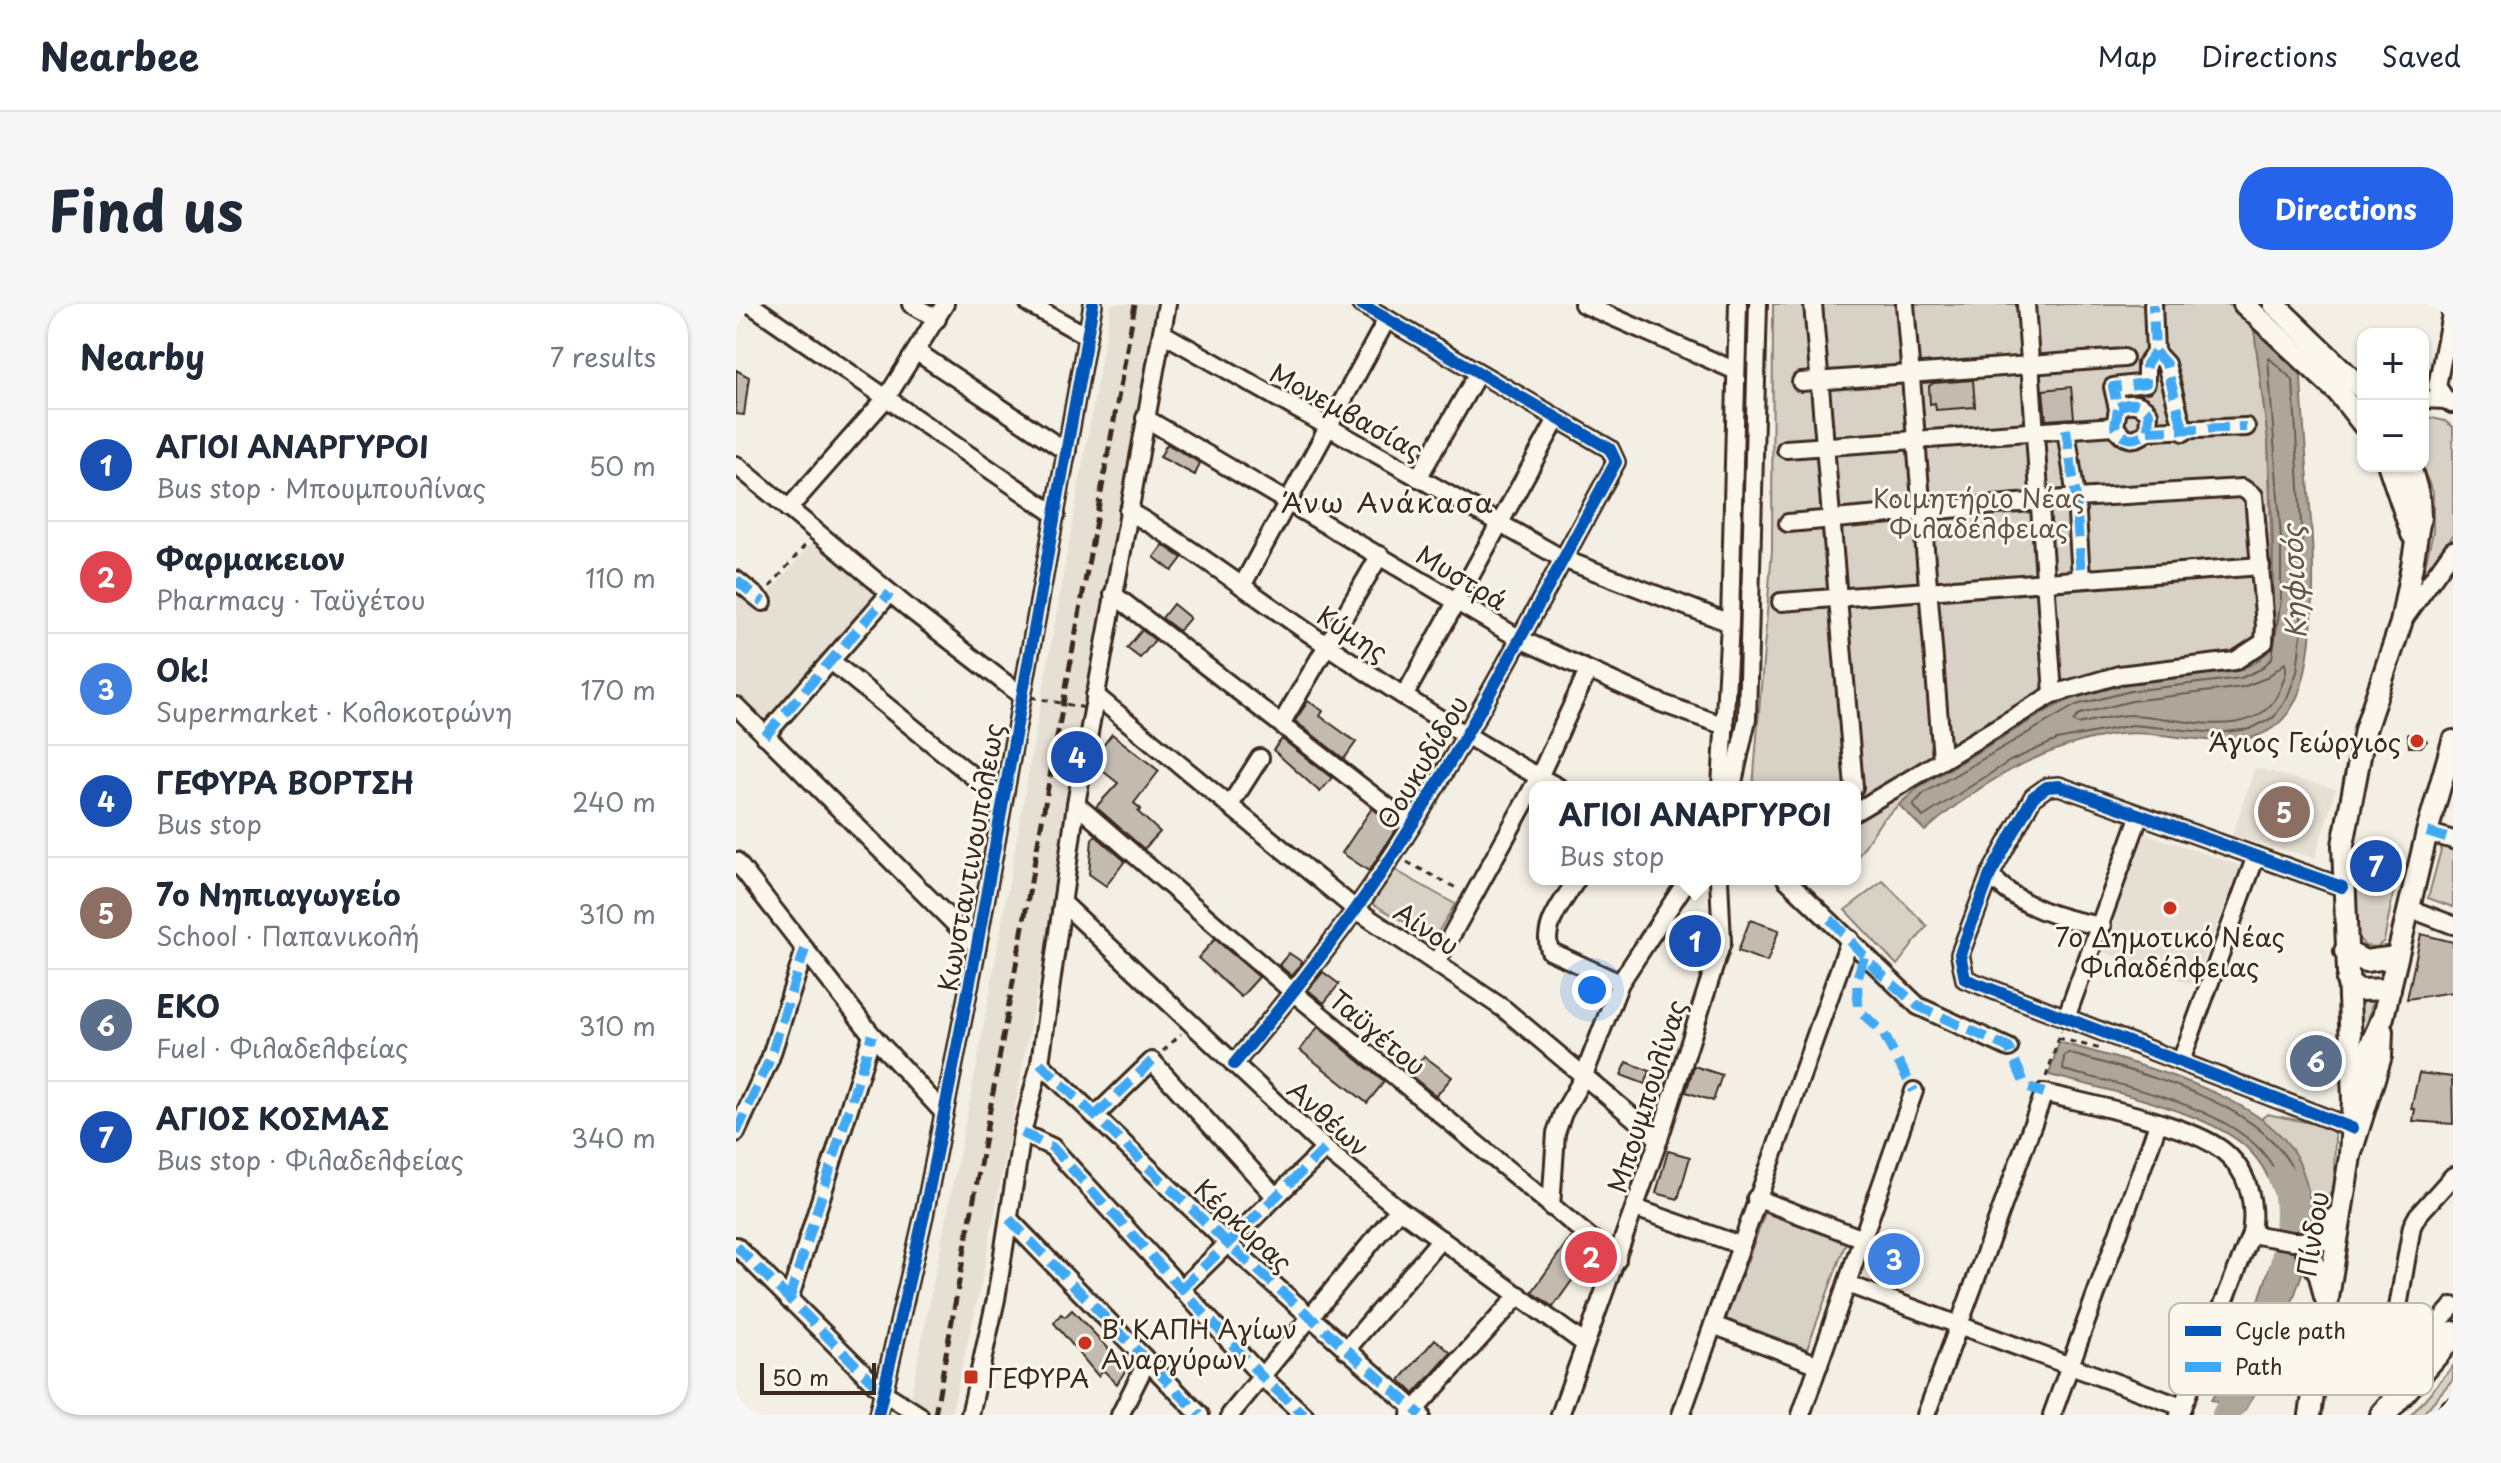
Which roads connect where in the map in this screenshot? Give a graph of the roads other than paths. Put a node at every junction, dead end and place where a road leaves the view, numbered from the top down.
1 (750, 304) edge
2 (911, 304) edge
3 (945, 304) edge
4 (1029, 304) edge
5 (1093, 304) edge
6 (1167, 304) edge
7 (1361, 304) edge
8 (1583, 304) edge
9 (1738, 304) edge
10 (1758, 304) edge
11 (1813, 304) edge
12 (1905, 304) edge
13 (2026, 304) edge
14 (2153, 304) edge
15 (2274, 304) edge
16 (2453, 304) edge
17 (2247, 306) edge
18 (937, 319) junction
19 (1387, 319) junction
20 (1162, 333) junction
21 (1087, 336) junction
22 (917, 352) junction
23 (2155, 352) junction
24 (2124, 358) dead end
25 (2031, 365) junction
26 (1736, 371) junction
27 (2330, 371) junction
28 (1478, 373) junction
29 (1912, 374) junction
30 (1820, 381) junction
31 (1801, 382) dead end
32 (2357, 387) edge
33 (887, 397) junction
34 (2429, 400) edge
35 (2449, 402) edge
36 (2118, 407) junction
37 (2357, 414) edge
38 (1145, 418) junction
39 (1557, 419) junction
40 (2115, 426) junction
41 (1326, 427) junction
42 (2246, 427) dead end
43 (2066, 429) junction
44 (2148, 431) junction
45 (2035, 432) junction
46 (2184, 432) junction
47 (1917, 438) junction
48 (1825, 446) junction
49 (1786, 449) dead end
50 (1067, 452) junction
51 (736, 465) edge
52 (2392, 472) edge
53 (2412, 472) edge
54 (1418, 478) junction
55 (2076, 498) junction
56 (2041, 502) junction
57 (1289, 503) junction
58 (788, 509) junction
59 (1128, 511) junction
60 (1922, 511) junction
61 (1056, 515) junction
62 (1831, 519) junction
63 (1788, 523) dead end
64 (1501, 525) junction
65 (2415, 546) junction
66 (2453, 550) edge
67 (1380, 555) junction
68 (1563, 559) junction
69 (2261, 566) junction
70 (2081, 578) junction
71 (736, 580) edge
72 (2047, 584) junction
73 (1242, 586) junction
74 (1929, 592) junction
75 (890, 593) junction
76 (1113, 594) junction
77 (1838, 598) junction
78 (761, 601) road end
79 (1457, 602) junction
80 (1781, 602) dead end
81 (1730, 623) junction
82 (2401, 623) junction
83 (1520, 639) junction
84 (1325, 645) junction
85 (831, 661) junction
86 (1588, 671) junction
87 (2053, 694) junction
88 (1405, 695) junction
89 (1027, 697) junction
90 (1090, 702) junction
91 (736, 706) edge
92 (1281, 724) junction
93 (1725, 726) junction
94 (1466, 734) junction
95 (765, 736) junction
96 (2453, 741) edge
97 (1260, 758) dead end
98 (1942, 758) junction
99 (1539, 777) junction
100 (1537, 781) edge
101 (1547, 781) edge
102 (1721, 781) edge
103 (1733, 781) edge
104 (1853, 781) edge
105 (1529, 795) edge
106 (1002, 800) junction
107 (1076, 804) junction
108 (1230, 805) junction
109 (1861, 808) edge
110 (2139, 817) junction
111 (1411, 825) junction
112 (2427, 832) junction
113 (2453, 840) edge
114 (2256, 856) junction
115 (736, 861) edge
116 (1990, 875) junction
117 (2342, 879) junction
118 (1573, 885) edge
119 (1684, 885) edge
120 (1719, 885) edge
121 (1793, 885) edge
122 (2410, 900) junction
123 (1063, 903) junction
124 (1354, 908) junction
125 (2453, 925) edge
126 (2102, 926) junction
127 (1850, 939) junction
128 (977, 946) junction
129 (805, 949) junction
130 (2345, 951) junction
131 (2396, 957) junction
132 (1436, 963) junction
133 (2347, 981) junction
134 (1620, 983) junction
135 (2390, 989) junction
136 (1293, 992) junction
137 (2383, 1017) junction
138 (2066, 1018) junction
139 (872, 1035) junction
140 (2009, 1048) dead end
141 (2181, 1061) junction
142 (1040, 1063) junction
143 (1234, 1064) junction
144 (1583, 1078) junction
145 (1914, 1091) dead end
146 (2353, 1099) junction
147 (944, 1113) junction
148 (1095, 1116) junction
149 (2158, 1124) junction
150 (2352, 1128) junction
151 (736, 1133) edge
152 (1022, 1133) junction
153 (1659, 1139) junction
154 (1325, 1149) junction
155 (2350, 1156) junction
156 (2453, 1176) edge
157 (1275, 1196) junction
158 (1756, 1198) junction
159 (1551, 1207) junction
160 (1635, 1208) junction
161 (1399, 1209) junction
162 (2340, 1214) junction
163 (1009, 1219) junction
164 (2251, 1234) junction
165 (1441, 1239) junction
166 (1863, 1239) junction
167 (1227, 1243) junction
168 (2302, 1243) junction
169 (1740, 1245) junction
170 (736, 1246) edge
171 (2336, 1248) junction
172 (1617, 1260) junction
173 (1847, 1284) junction
174 (1181, 1289) junction
175 (1519, 1295) junction
176 (789, 1300) junction
177 (2223, 1303) edge
178 (2326, 1303) edge
179 (2328, 1303) edge
180 (2397, 1303) edge
181 (2453, 1306) edge
182 (1310, 1318) junction
183 (1713, 1325) junction
184 (1959, 1325) junction
185 (2433, 1329) edge
186 (2453, 1334) edge
187 (1585, 1344) junction
188 (1346, 1350) junction
189 (2433, 1357) edge
190 (1146, 1363) junction
191 (1819, 1365) junction
192 (2070, 1366) junction
193 (1262, 1377) junction
194 (883, 1392) junction
195 (2313, 1395) edge
196 (2400, 1395) edge
197 (2180, 1411) edge
198 (1415, 1413) edge
199 (878, 1415) edge
200 (919, 1415) edge
201 (970, 1415) edge
202 (1120, 1415) edge
203 (1200, 1415) edge
204 (1230, 1415) edge
205 (1304, 1415) edge
206 (1560, 1415) edge
207 (1681, 1415) edge
208 (1801, 1415) edge
209 (1926, 1415) edge
210 (2052, 1415) edge
211 (2310, 1415) edge
212 (2383, 1415) edge

1 - 33 street
2 - 18 street
3 - 18 street
4 - 21 street
5 - 21 street, Κωνσταντινουπόλεως
6 - 20 street
7 - 19 street
8 - 26 street
9 - 26 street
10 - 103 street
11 - 30 street
12 - 29 street
13 - 25 street
14 - 23 street
15 - 27 main road
16 - 35 street
17 - 27 main road
18 - 22 street
19 - 28 street
19 - 41 street
20 - 38 street
20 - 41 street, Μονεμβασίας
21 - 50 street, Κωνσταντινουπόλεως
22 - 33 street
22 - 50 street
23 - 36 street
23 - 46 street
24 - 25 street
25 - 29 street
25 - 45 street
26 - 81 street
27 - 32 main road
27 - 37 main road
28 - 39 street
28 - 54 street
29 - 30 street
29 - 47 street
30 - 31 street
30 - 48 street
33 - 58 street
33 - 61 street
34 - 35 street
36 - 40 street
36 - 44 street
38 - 57 street, Μυστρά
38 - 59 street
39 - 64 street
39 - 68 street, Θουκυδίδου
40 - 43 street
40 - 44 street
41 - 54 street, Μονεμβασίας
41 - 57 street
42 - 46 street
43 - 45 street
43 - 55 street
44 - 46 street
45 - 47 street
45 - 56 street
47 - 48 street
47 - 60 street
48 - 49 street
48 - 62 street
50 - 61 street, Κωνσταντινουπόλεως
51 - 58 street
52 - 65 main road
53 - 65 main road
54 - 64 street, Μονεμβασίας
55 - 56 street
55 - 69 street
55 - 70 street
56 - 60 street
56 - 72 street
57 - 67 street, Μυστρά
57 - 73 street
58 - 75 street
59 - 73 street, Κύμης
59 - 76 street
60 - 62 street
60 - 74 street
61 - 89 street, Κωνσταντινουπόλεως
62 - 63 street
62 - 77 street
64 - 68 street, Μονεμβασίας
64 - 79 street
65 - 82 main road
66 - 82 street
67 - 79 street, Μυστρά
67 - 84 street
68 - 81 street, Μονεμβασίας
68 - 83 street, Θουκυδίδου
69 - 70 street
69 - 87 street
70 - 72 street
71 - 78 street
72 - 74 street
72 - 87 street
73 - 84 street, Κύμης
74 - 77 street
74 - 98 street
75 - 85 street
75 - 89 street
76 - 90 street
76 - 92 street
77 - 80 street
77 - 104 street
79 - 83 street, Μυστρά
79 - 88 street
81 - 93 street
82 - 117 main road
83 - 86 street, Μυστρά
83 - 94 street, Θουκυδίδου
84 - 88 street, Κύμης
84 - 92 street
85 - 95 street
85 - 106 street
86 - 93 street, Μυστρά
86 - 99 street
87 - 98 street
88 - 94 street, Κύμης
89 - 106 street, Κωνσταντινουπόλεως
90 - 107 street
90 - 108 street, Αίνου
91 - 95 street
92 - 111 street
93 - 102 street
94 - 99 street, Κύμης
94 - 111 street, Θουκυδίδου
95 - 128 street
96 - 112 main road
97 - 108 street
98 - 109 street
99 - 100 street
99 - 101 street, Κύμης
105 - 132 street
106 - 128 street, Κωνσταντινουπόλεως
107 - 123 street
107 - 136 street, Ταϋγέτου
108 - 124 street, Αίνου
110 - 114 street
110 - 116 street
110 - 126 street
111 - 124 street, Θουκυδίδου
112 - 113 street
112 - 122 main road
114 - 117 street
114 - 141 street
115 - 129 street
116 - 126 street
116 - 138 street
117 - 130 main road
118 - 134 street
119 - 134 street
120 - 153 street, Μπουμπουλίνας
121 - 127 street
122 - 125 street
122 - 131 main road
123 - 142 street
123 - 143 street, Ανθέων
124 - 132 street, Αίνου
124 - 136 street, Θουκυδίδου
126 - 138 street
127 - 140 street
127 - 158 street
128 - 147 street, Κωνσταντινουπόλεως
129 - 139 street
129 - 151 street
130 - 131 main road
130 - 133 main road
131 - 135 main road
132 - 144 street, Αίνου
133 - 135 main road
133 - 146 main road
134 - 144 street
135 - 137 main road
136 - 143 street, Θουκυδίδου
136 - 159 street, Ταϋγέτου
137 - 146 main road
137 - 155 main road
138 - 141 street
139 - 147 street
139 - 176 street
141 - 150 street
142 - 148 street, Κέρκυρας
142 - 152 street
143 - 154 street, Ανθέων
144 - 153 street, Αίνου
144 - 159 street
145 - 166 street
146 - 150 main road
147 - 194 street, Κωνσταντινουπόλεως
148 - 157 street
148 - 167 street, Κέρκυρας
149 - 164 street
149 - 184 street
149 - 192 street
150 - 155 main road
152 - 163 street
152 - 174 street
153 - 160 street, Μπουμπουλίνας
154 - 157 street
154 - 161 street, Ανθέων
155 - 162 main road, Πίνδου
156 - 180 street
157 - 167 street
158 - 166 street
158 - 169 street
159 - 172 street, Ταϋγέτου
160 - 169 street
160 - 172 street, Μπουμπουλίνας
161 - 165 street, Ανθέων
161 - 182 street
162 - 168 main road
162 - 171 main road, Πίνδου
163 - 190 street
163 - 201 street
164 - 168 street
164 - 177 street
165 - 175 street, Ανθέων
165 - 188 street
166 - 173 street
167 - 174 street
167 - 182 street, Κέρκυρας
168 - 171 street
168 - 178 main road
169 - 183 street
170 - 176 street
171 - 179 main road, Πίνδου
172 - 187 street, Μπουμπουλίνας
173 - 184 street
173 - 191 street
174 - 193 street
175 - 187 street, Ανθέων
175 - 198 street
176 - 194 street
181 - 185 street
182 - 188 street, Κέρκυρας
182 - 193 street
183 - 191 street
183 - 207 street
184 - 192 street
184 - 209 street
186 - 189 highway
187 - 206 street, Μπουμπουλίνας
188 - 198 street, Κέρκυρας
190 - 202 street
190 - 203 street
191 - 208 street
192 - 197 street
192 - 210 street
193 - 204 street
193 - 205 street
194 - 199 street, Κωνσταντινουπόλεως
194 - 200 street
195 - 211 main road, Πίνδου
196 - 212 highway

